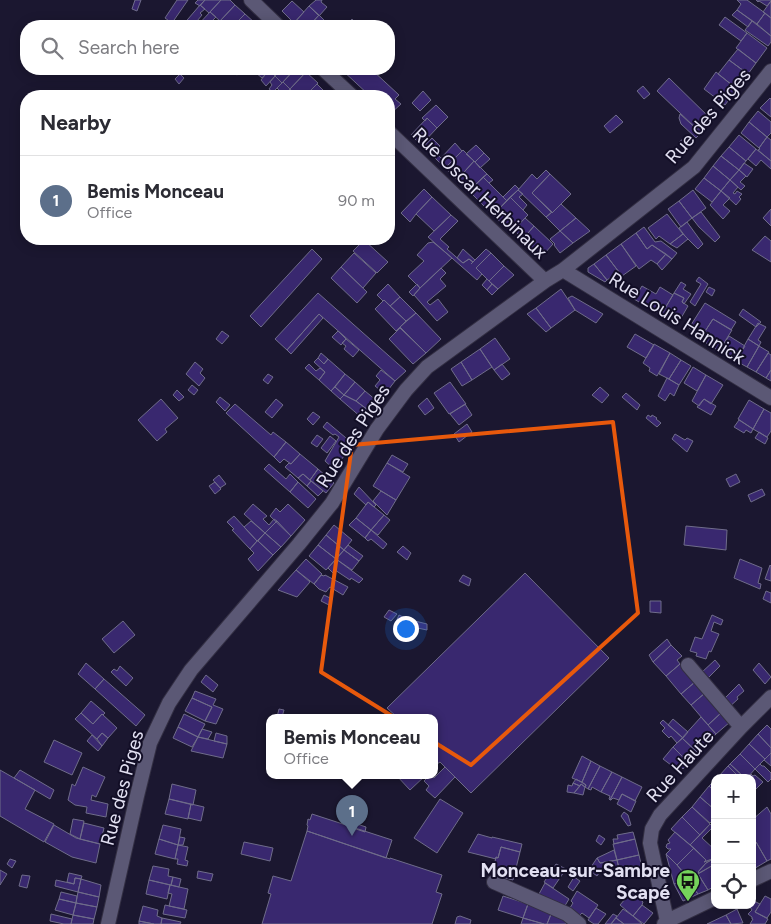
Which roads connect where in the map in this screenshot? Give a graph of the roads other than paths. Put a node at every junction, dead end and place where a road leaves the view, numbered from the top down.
1 (251, 0) edge
2 (272, 20) edge
3 (771, 71) edge
4 (329, 75) edge
5 (346, 90) edge
6 (395, 138) edge
7 (563, 270) junction
8 (545, 281) junction
9 (771, 398) edge
10 (688, 665) dead end
11 (771, 697) edge
12 (741, 727) junction
13 (771, 870) edge
14 (756, 878) edge
15 (494, 882) dead end
16 (711, 900) edge
17 (665, 923) edge
18 (108, 924) edge
19 (579, 924) edge

1 - 2 street
3 - 7 street, Rue des Piges
4 - 5 street
6 - 8 street, Rue Oscar Herbinaux
7 - 8 street, Rue des Piges
7 - 9 street, Rue Louis Hannick
8 - 18 street, Rue des Piges
10 - 12 street, Rue Haute
11 - 12 street, Rue Haute
12 - 17 street, Rue Haute
13 - 14 street
15 - 19 street
16 - 17 street

